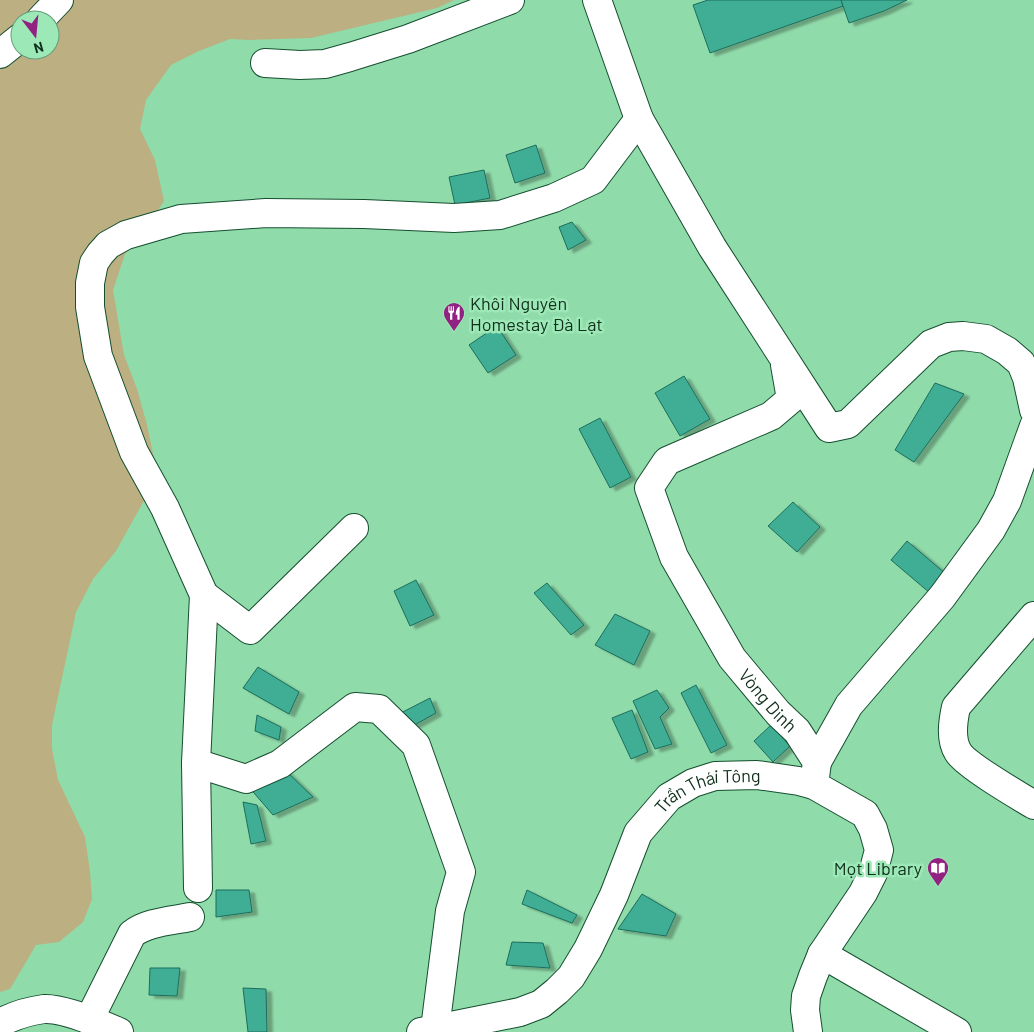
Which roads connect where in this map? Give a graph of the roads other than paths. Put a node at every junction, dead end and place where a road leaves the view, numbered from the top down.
1 (59, 0) edge
2 (510, 0) edge
3 (597, 0) edge
4 (50, 10) edge
5 (10, 46) edge
6 (0, 54) edge
7 (264, 63) dead end
8 (640, 119) junction
9 (783, 357) junction
10 (1034, 410) edge
11 (1034, 426) edge
12 (354, 528) dead end
13 (204, 595) junction
14 (1034, 616) edge
15 (196, 763) junction
16 (816, 773) junction
17 (1034, 805) edge
18 (198, 888) dead end
19 (190, 917) dead end
20 (822, 954) junction
21 (89, 1020) junction
22 (0, 1023) edge
23 (428, 1031) edge
24 (118, 1032) edge
25 (808, 1032) edge
26 (957, 1032) edge

1 - 4 street
2 - 7 street
3 - 8 street
5 - 6 street
8 - 9 street
8 - 13 street
9 - 10 street
9 - 16 street, Vòng Dinh
11 - 16 street
12 - 13 street
13 - 15 street
14 - 17 street
15 - 18 street
15 - 23 street
16 - 20 street, Trần Thái Tông
16 - 23 street, Trần Thái Tông
19 - 21 street
20 - 25 street, Trần Thái Tông
20 - 26 street
21 - 22 street
21 - 24 street

